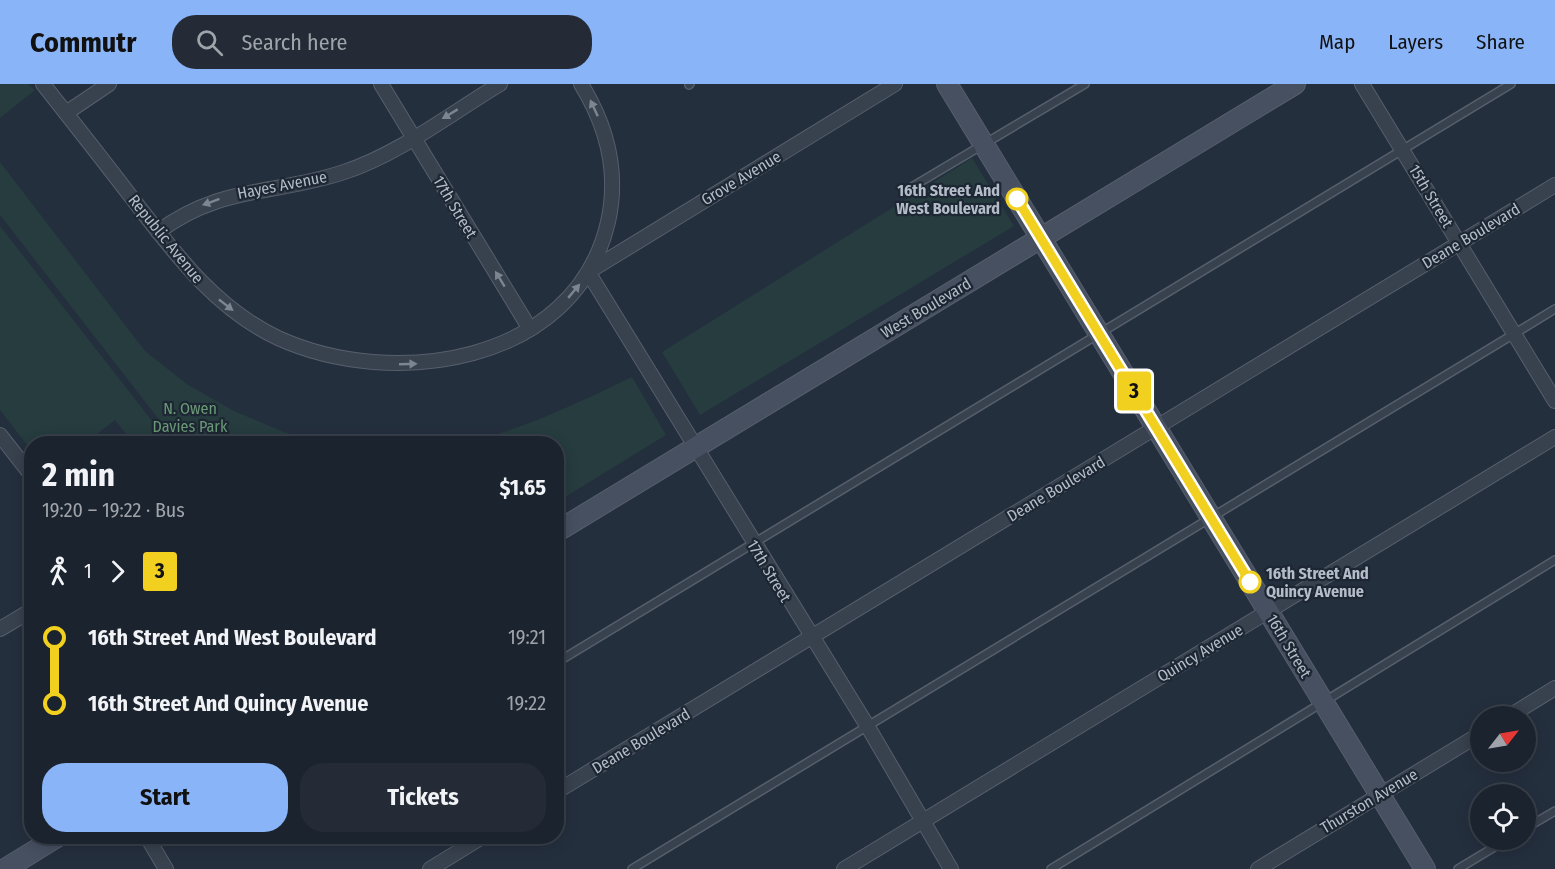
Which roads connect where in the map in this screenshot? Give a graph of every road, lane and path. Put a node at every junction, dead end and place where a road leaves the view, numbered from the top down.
1 (43, 84) edge
2 (109, 84) edge
3 (381, 84) edge
4 (500, 84) edge
5 (581, 84) edge
6 (895, 84) edge
7 (947, 84) edge
8 (1084, 84) edge
9 (1295, 84) edge
10 (1362, 84) edge
11 (1511, 84) edge
12 (66, 114) junction
13 (413, 137) junction
14 (984, 145) junction
15 (1402, 150) junction
16 (1555, 185) edge
17 (905, 191) dead end
18 (158, 232) junction
19 (1041, 238) junction
20 (1459, 243) junction
21 (588, 272) junction
22 (1555, 309) edge
23 (530, 329) junction
24 (1098, 333) junction
25 (1514, 333) junction
26 (1555, 401) edge
27 (1156, 428) junction
28 (0, 435) edge
29 (1555, 436) edge
30 (695, 449) junction
31 (24, 466) edge
32 (1211, 518) junction
33 (564, 527) edge
34 (754, 545) junction
35 (1555, 561) edge
36 (1268, 612) junction
37 (24, 615) edge
38 (0, 630) edge
39 (811, 639) junction
40 (564, 658) edge
41 (1555, 688) edge
42 (1323, 702) junction
43 (1526, 706) edge
44 (868, 727) junction
45 (1470, 740) edge
46 (564, 787) edge
47 (1380, 795) junction
48 (1555, 811) edge
49 (922, 822) junction
50 (1536, 822) edge
51 (46, 844) edge
52 (151, 844) edge
53 (471, 844) edge
54 (1489, 850) edge
55 (5, 869) edge
56 (166, 869) edge
57 (430, 869) edge
58 (632, 869) edge
59 (844, 869) edge
60 (951, 869) edge
61 (1051, 869) edge
62 (1258, 869) edge
63 (1425, 869) edge
64 (1458, 869) edge

1 - 12 street, Republic Avenue
2 - 12 street
3 - 13 street, 17th Street
4 -> 13 street, Hayes Avenue
21 -> 5 street
6 - 21 street, Grove Avenue
7 - 14 street, 16th Street
8 - 14 lane
9 - 19 street, West Boulevard
10 - 15 street, 15th Street
11 - 15 lane
12 - 18 street, Republic Avenue
13 -> 18 street, Hayes Avenue
23 -> 13 street, 17th Street
14 - 17 lane
14 - 19 street, 16th Street
15 - 20 street, 15th Street
15 - 24 lane
16 - 20 street, Deane Boulevard
18 -> 23 street, Republic Avenue
19 - 24 street, 16th Street
19 - 30 street, West Boulevard
20 - 25 street, 15th Street
20 - 27 street, Deane Boulevard
23 -> 21 street, Republic Avenue
21 - 30 street, 17th Street
22 - 25 lane
24 - 27 street, 16th Street
24 - 34 lane
25 - 26 street, 15th Street
25 - 32 lane
27 - 32 street, 16th Street
27 - 39 street, Deane Boulevard
28 - 31 street
29 - 36 street, Quincy Avenue
30 - 33 street, West Boulevard
30 - 34 street, 17th Street
32 - 36 street, 16th Street
32 - 44 lane
34 - 39 street, 17th Street
34 - 40 lane
35 - 42 lane
36 - 42 street, 16th Street
36 - 49 street, Quincy Avenue
37 - 38 street
39 - 44 street, 17th Street
39 - 46 street, Deane Boulevard
41 - 43 street
42 - 47 street, 16th Street
42 - 61 lane
44 - 49 street, 17th Street
44 - 58 lane
45 - 47 street, Thurston Avenue
47 - 62 street, Thurston Avenue
47 - 63 street, 16th Street
48 - 50 lane
49 - 59 street, Quincy Avenue
49 - 60 street, 17th Street
51 - 55 street
52 - 56 street
53 - 57 street
54 - 64 lane

